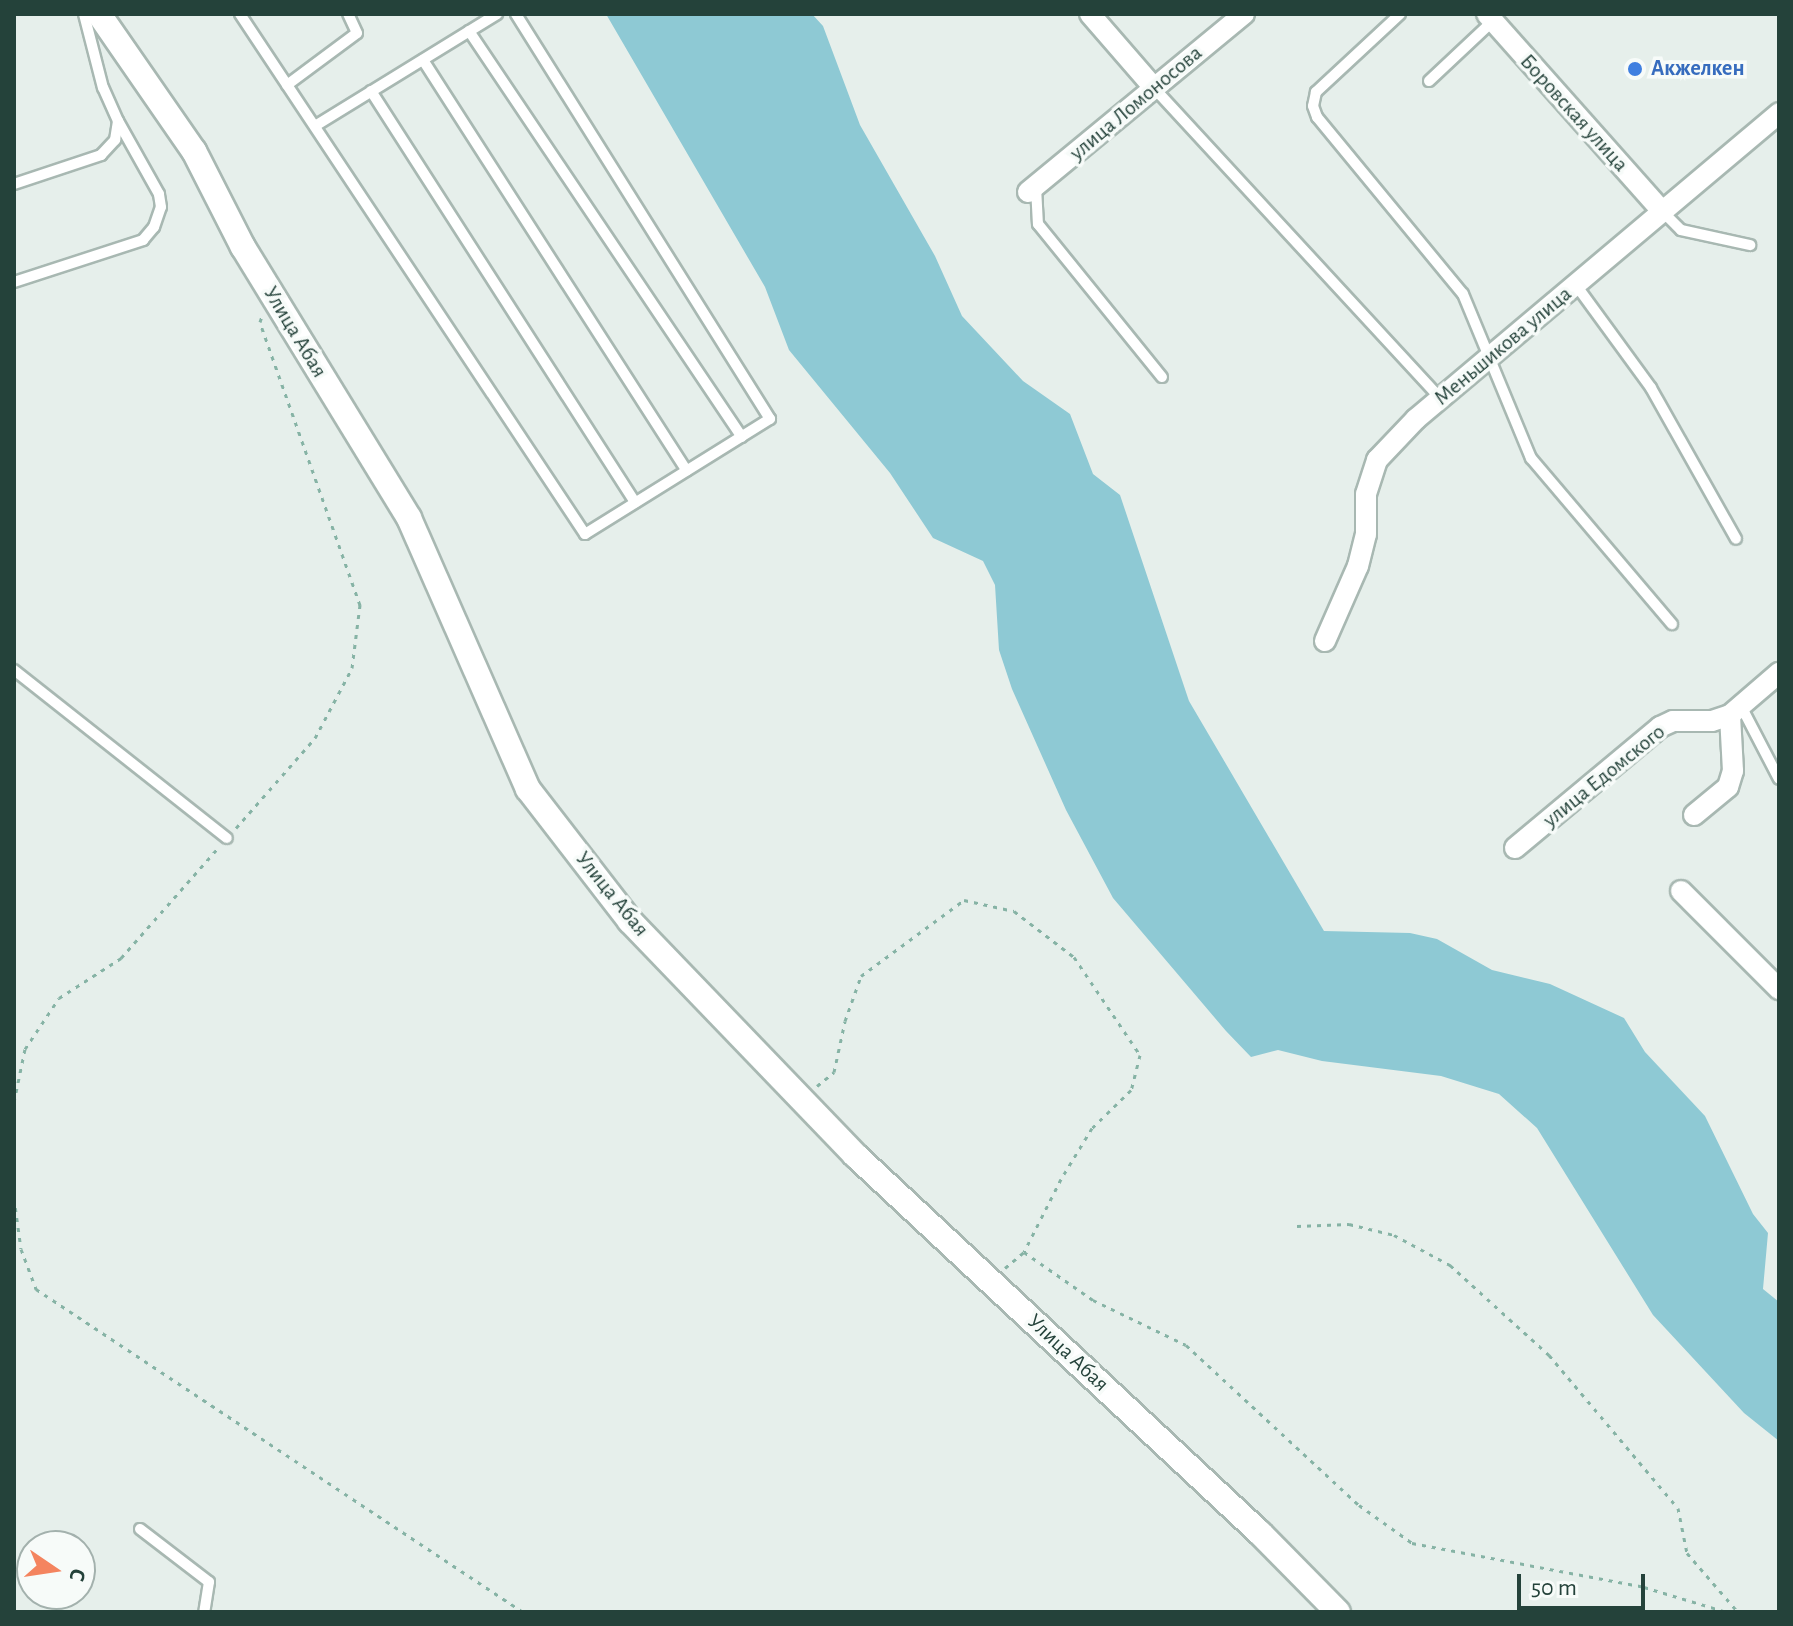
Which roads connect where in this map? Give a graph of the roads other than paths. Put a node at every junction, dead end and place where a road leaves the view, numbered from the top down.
1 (84, 14) edge
2 (99, 14) edge
3 (348, 14) edge
4 (497, 14) edge
5 (516, 14) edge
6 (1090, 14) edge
7 (1244, 14) edge
8 (1400, 14) edge
9 (245, 15) edge
10 (1490, 18) edge
11 (469, 31) junction
12 (423, 60) junction
13 (1429, 81) dead end
14 (287, 85) junction
15 (1154, 88) junction
16 (371, 91) junction
17 (1779, 113) edge
18 (118, 121) junction
19 (315, 126) junction
20 (14, 184) edge
21 (1032, 189) joint
22 (1662, 211) junction
23 (1750, 245) dead end
24 (14, 282) edge
25 (1576, 285) junction
26 (1488, 358) junction
27 (1162, 377) dead end
28 (1440, 398) junction
29 (742, 437) junction
30 (687, 471) junction
31 (635, 503) junction
32 (1736, 539) dead end
33 (1672, 624) dead end
34 (1325, 641) dead end
35 (14, 670) edge
36 (1779, 673) edge
37 (1736, 711) junction
38 (1779, 779) edge
39 (1694, 815) dead end
40 (227, 838) road end
41 (1515, 848) dead end
42 (1681, 891) dead end
43 (1779, 989) edge
44 (140, 1529) dead end
45 (204, 1612) edge
46 (1338, 1612) edge

1 - 18 lane
2 - 46 street, Улица Абая
3 - 14 lane
4 - 11 lane
5 - 29 lane
6 - 15 street
7 - 15 street, улица Ломоносова
8 - 26 lane
9 - 14 lane
10 - 13 lane
10 - 22 street, Боровская улица
11 - 12 lane
11 - 29 lane
12 - 16 lane
12 - 30 lane
14 - 19 lane
15 - 21 street, улица Ломоносова
15 - 28 lane
16 - 19 lane
16 - 31 lane
17 - 22 street, Меньшикова улица
18 - 20 lane
18 - 24 lane
19 - 31 lane
21 - 27 lane
22 - 23 lane
22 - 25 street, Меньшикова улица
25 - 26 street, Меньшикова улица
25 - 32 lane
26 - 28 street, Меньшикова улица
26 - 33 lane
28 - 34 street, Меньшикова улица
29 - 30 lane
30 - 31 lane
35 - 40 lane
36 - 37 street
37 - 38 lane
37 - 39 street
37 - 41 street, улица Едомского
42 - 43 street
44 - 45 lane

